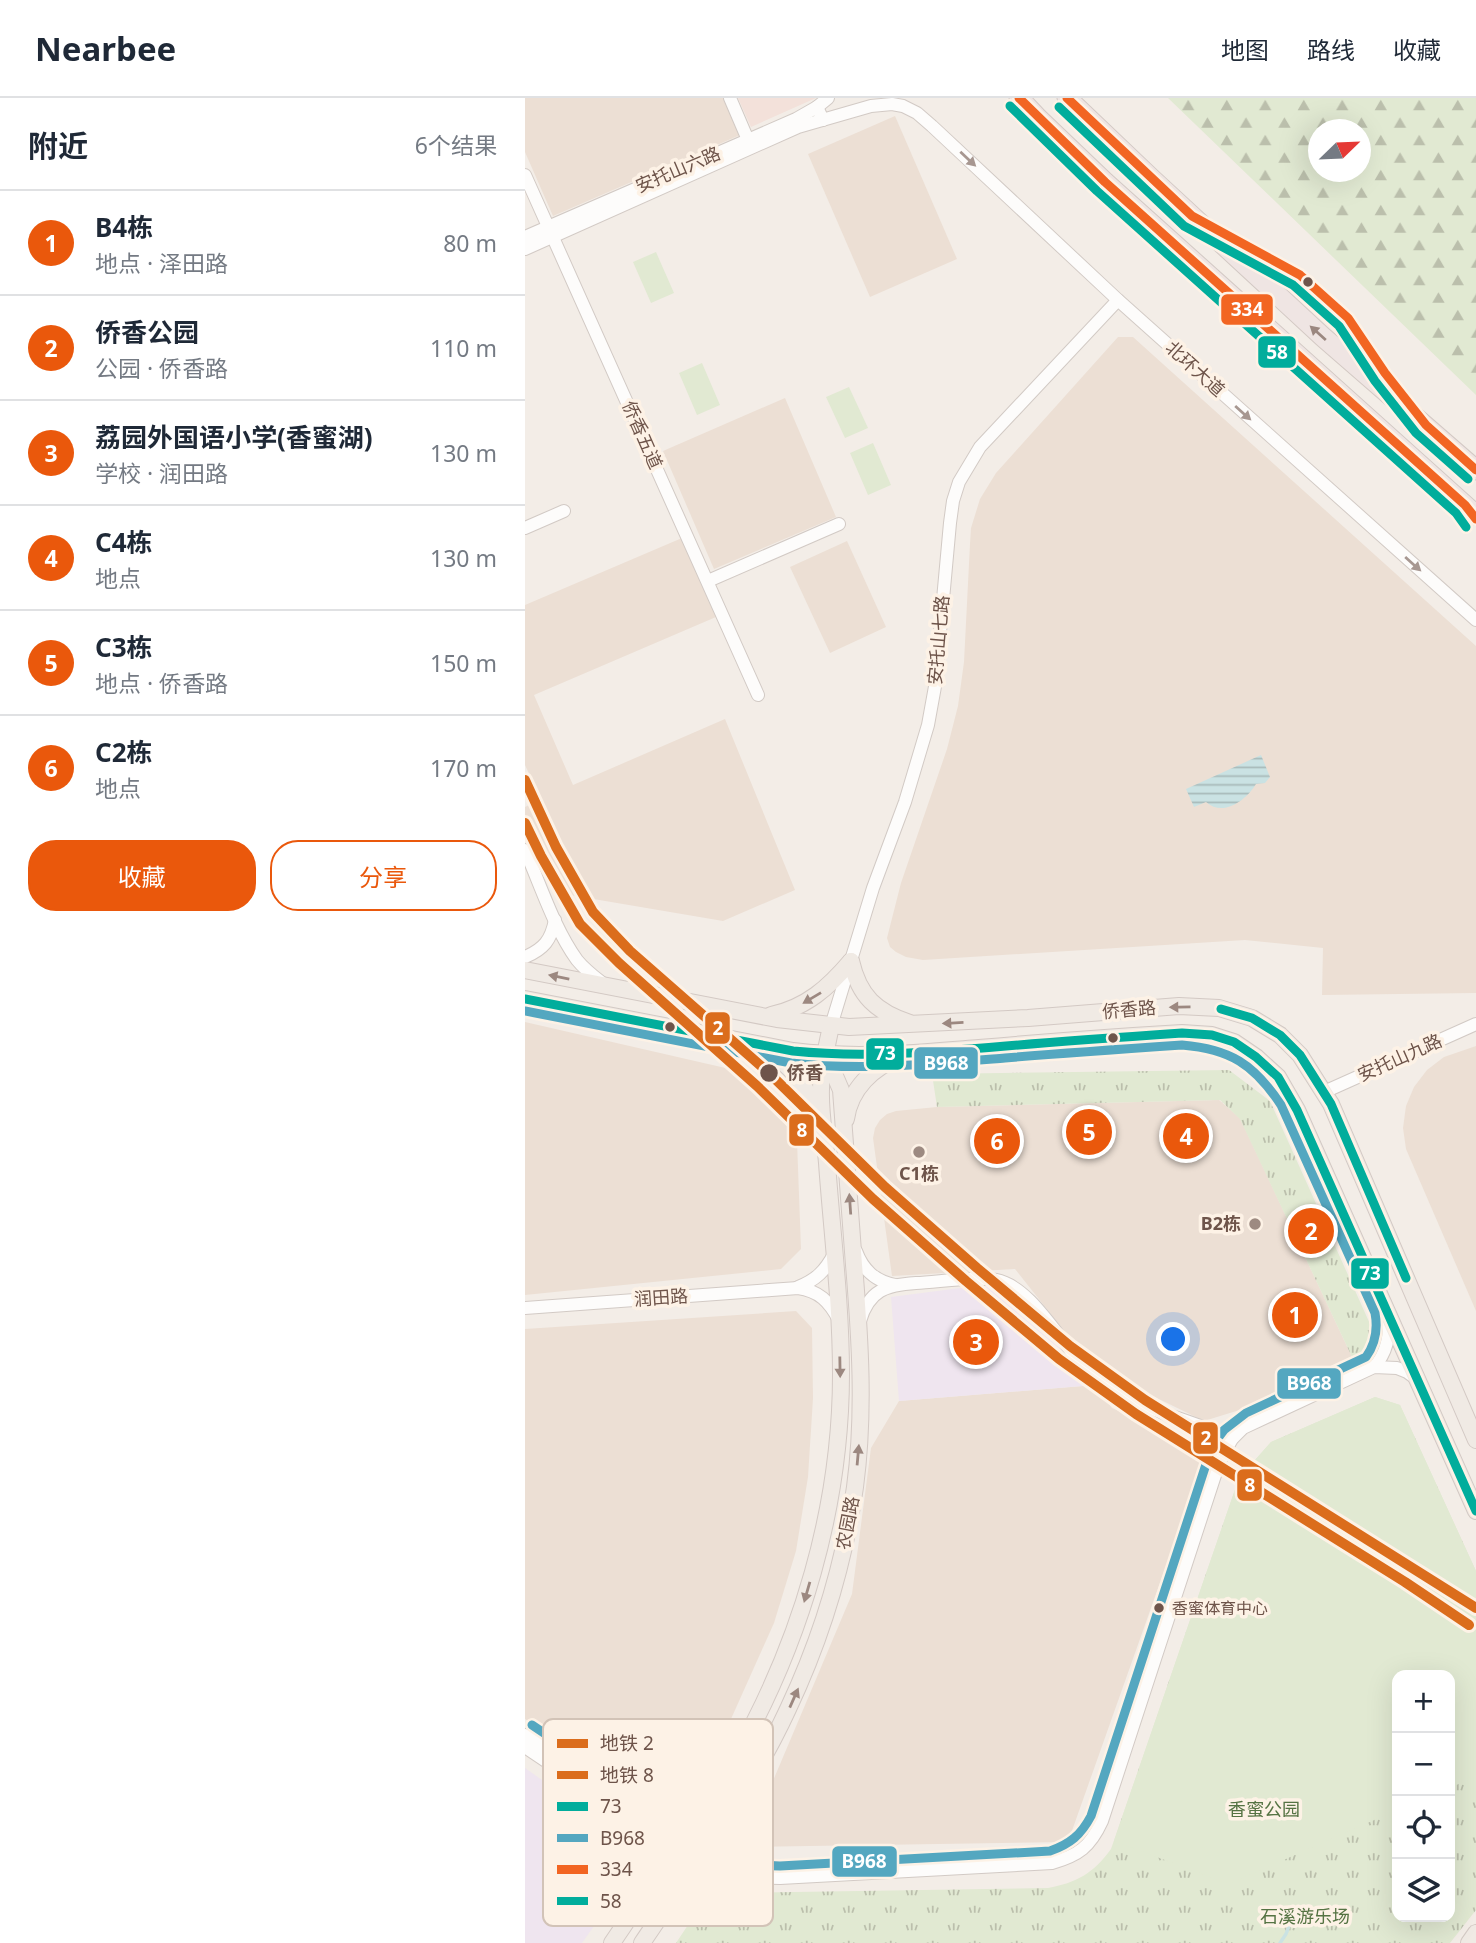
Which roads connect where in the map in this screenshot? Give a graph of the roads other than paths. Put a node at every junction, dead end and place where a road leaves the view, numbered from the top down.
1 (730, 98) edge
2 (828, 98) edge
3 (1019, 98) edge
4 (1067, 98) edge
5 (817, 107) junction
6 (917, 113) joint
7 (823, 120) junction
8 (748, 140) junction
9 (525, 175) edge
10 (551, 231) junction
11 (525, 237) edge
12 (525, 249) edge
13 (1118, 300) junction
14 (1476, 470) edge
15 (564, 511) dead end
16 (1472, 513) edge
17 (839, 524) dead end
18 (525, 528) edge
19 (708, 581) junction
20 (1476, 620) edge
21 (758, 695) dead end
22 (525, 850) edge
23 (555, 920) junction
24 (525, 957) edge
25 (851, 961) junction
26 (525, 970) edge
27 (607, 986) junction
28 (525, 999) edge
29 (761, 1016) junction
30 (1476, 1024) edge
31 (915, 1025) junction
32 (831, 1026) junction
33 (747, 1042) junction
34 (909, 1053) junction
35 (825, 1055) junction
36 (1324, 1092) junction
37 (844, 1135) junction
38 (825, 1138) junction
39 (852, 1240) junction
40 (834, 1254) junction
41 (896, 1285) junction
42 (798, 1288) junction
43 (525, 1308) edge
44 (1387, 1309) junction
45 (839, 1320) junction
46 (859, 1325) junction
47 (1427, 1328) junction
48 (1400, 1339) junction
49 (1441, 1360) junction
50 (1374, 1367) junction
51 (1417, 1376) junction
52 (1232, 1439) junction
53 (1476, 1440) edge
54 (1476, 1511) edge
55 (755, 1719) edge
56 (525, 1735) edge
57 (773, 1738) edge
58 (525, 1748) edge
59 (543, 1748) edge
60 (543, 1759) edge
61 (773, 1878) edge
62 (623, 1926) edge
63 (654, 1926) edge
64 (1476, 1933) edge
65 (612, 1943) edge
66 (642, 1943) edge
67 (1469, 1943) edge

1 - 8 street
2 - 5 street, 安托山六路
3 - 16 highway
14 -> 4 highway
5 - 7 street
5 - 8 street, 安托山六路
6 - 7 street, 安托山六路
6 -> 13 street, 北环大道
7 - 10 street, 安托山六路
8 - 10 street, 安托山六路
9 - 10 street, 侨香五道
10 - 11 street, 安托山六路
10 - 12 street, 安托山六路
10 - 19 street, 侨香五道
13 -> 20 street, 北环大道
13 - 25 street, 安托山七路
15 - 18 street
17 - 19 street
19 - 21 street, 侨香五道
22 - 23 street
23 - 24 street
23 - 27 street
25 -> 29 main road
25 - 31 main road
25 - 32 street, 安托山七路
27 -> 26 main road, 侨香路
27 - 29 main road, 侨香路
28 - 33 main road, 侨香路
29 - 32 main road, 侨香路
30 - 36 street, 安托山九路
31 - 32 main road, 侨香路
36 -> 31 main road, 侨香路
32 - 35 main road, 农园路
33 - 35 main road, 侨香路
33 - 38 main road
34 - 35 main road, 侨香路
34 - 37 main road
34 - 44 main road, 侨香路
35 - 37 main road, 农园路
35 - 38 main road, 农园路
36 - 47 main road, 侨香路
39 -> 37 main road, 农园路
38 - 40 main road, 农园路
39 - 41 street
39 - 46 main road, 农园路
40 - 42 street
40 - 45 main road, 农园路
41 - 46 street
41 - 52 street
42 - 43 street, 润田路
42 - 45 street
44 - 48 main road, 侨香路
44 - 50 street
45 -> 55 main road, 农园路
57 -> 46 main road, 农园路
47 - 48 main road
47 - 49 main road, 侨香路
48 - 51 main road, 侨香路
49 - 51 main road
49 - 53 main road, 侨香路
50 - 51 street
50 - 52 street
51 - 54 main road, 侨香路
52 - 61 street
56 - 59 street
58 - 60 street
62 - 65 main road, 农园路
63 - 66 main road, 农园路
64 - 67 main road

